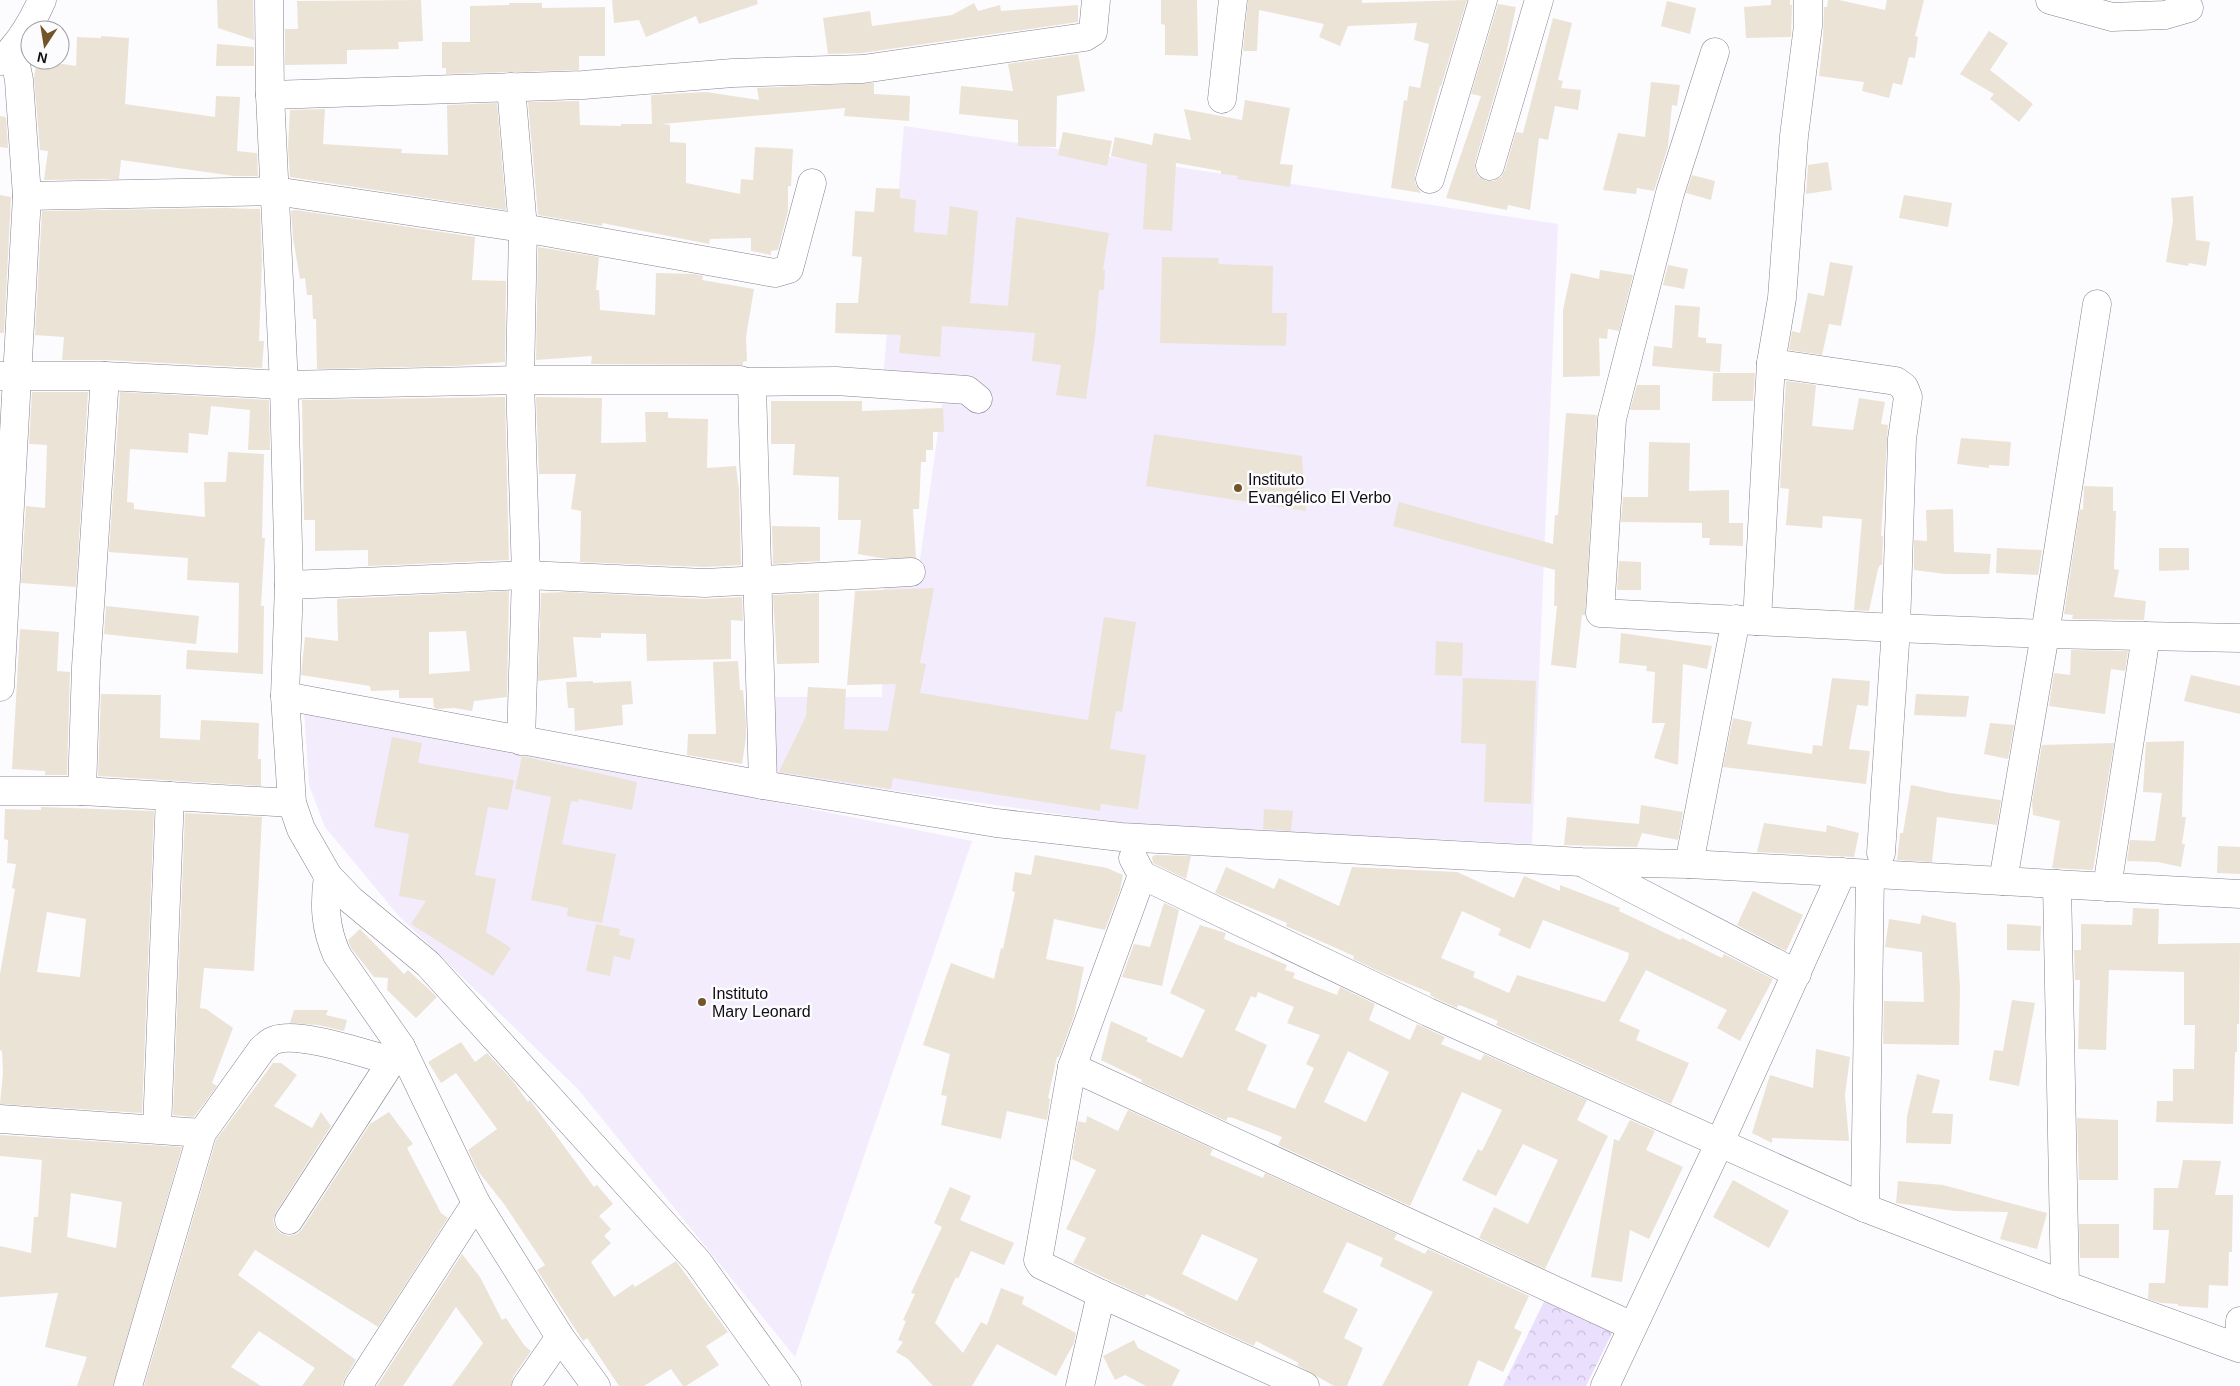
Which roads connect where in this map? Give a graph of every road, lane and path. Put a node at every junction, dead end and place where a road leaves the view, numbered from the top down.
1 (42, 0) edge
2 (269, 0) edge
3 (1096, 0) edge
4 (1232, 0) edge
5 (1482, 0) edge
6 (1539, 0) edge
7 (1808, 0) edge
8 (2050, 0) edge
9 (2189, 8) dead end
10 (1716, 52) dead end
11 (7, 56) edge
12 (511, 87) junction
13 (270, 95) junction
14 (1222, 99) dead end
15 (1490, 166) dead end
16 (1430, 179) dead end
17 (812, 183) dead end
18 (275, 191) junction
19 (27, 196) junction
20 (523, 228) junction
21 (2097, 304) dead end
22 (1771, 363) junction
23 (8, 376) edge
24 (105, 376) junction
25 (520, 380) junction
26 (747, 382) junction
27 (284, 385) junction
28 (978, 399) dead end
29 (910, 572) dead end
30 (526, 575) junction
31 (758, 580) junction
32 (289, 584) junction
33 (1746, 620) junction
34 (1896, 628) junction
35 (2045, 634) junction
36 (2146, 636) junction
37 (2240, 638) edge
38 (0, 687) edge
39 (286, 696) junction
40 (521, 741) junction
41 (762, 785) junction
42 (0, 791) edge
43 (82, 791) junction
44 (170, 796) junction
45 (292, 803) junction
46 (1121, 837) junction
47 (1582, 862) junction
48 (1689, 864) junction
49 (1876, 864) junction
50 (1842, 872) junction
51 (1142, 874) junction
52 (328, 876) junction
53 (2002, 881) junction
54 (2058, 884) junction
55 (2107, 887) junction
56 (2240, 894) edge
57 (1797, 974) junction
58 (396, 1054) junction
59 (1072, 1067) junction
60 (0, 1118) edge
61 (157, 1129) junction
62 (202, 1133) junction
63 (1720, 1142) junction
64 (476, 1203) junction
65 (1865, 1208) junction
66 (289, 1220) dead end
67 (2066, 1285) junction
68 (1101, 1294) junction
69 (2240, 1321) edge
70 (1632, 1326) junction
71 (560, 1337) junction
72 (128, 1386) edge
73 (358, 1386) edge
74 (526, 1386) edge
75 (596, 1386) edge
76 (787, 1386) edge
77 (1080, 1386) edge
78 (1305, 1386) edge
79 (1605, 1386) edge

1 - 11 street
2 - 13 street
3 - 12 street
4 - 14 street
5 - 16 street
6 - 15 street
7 - 22 street
8 - 9 street
10 - 33 street
11 - 19 street
12 - 13 street
12 - 20 street
13 - 18 street
17 - 20 street
18 - 19 street
18 - 20 street
18 - 27 street
19 - 23 street
20 - 25 street
21 - 35 street
22 - 33 street
22 - 34 street
23 - 24 street
23 - 38 street
24 - 27 street
24 - 43 street
25 - 26 street
25 - 27 street
25 - 30 street
26 - 28 street
26 - 31 street
27 - 32 street
29 - 31 street
30 - 31 street
30 - 32 street
30 - 40 street
31 - 41 street
32 - 39 street
33 - 34 street
33 - 48 street
34 - 35 street
34 - 49 street
35 - 36 street
35 - 53 street
36 - 37 street
36 - 55 street
39 - 40 street
39 - 45 street
40 - 41 street
41 - 46 street
42 - 43 street
43 - 44 street
44 - 45 street
44 - 61 street
45 - 52 street
46 - 47 street
46 - 51 street
47 - 48 street
47 - 57 street
48 - 50 street
49 - 50 street
49 - 53 street
49 - 65 street
50 - 57 street
51 - 59 street
51 - 63 street
52 - 58 street
52 - 76 street
53 - 54 street
54 - 55 street
54 - 67 street
55 - 56 street
57 - 63 street
58 - 62 street
58 - 64 street
58 - 66 street
59 - 68 street
59 - 70 street
60 - 61 street
61 - 62 street
62 - 72 street
63 - 65 street
63 - 70 street
64 - 71 street
64 - 73 street
65 - 67 street
67 - 69 street
68 - 77 street
68 - 78 street
70 - 79 street
71 - 74 street
71 - 75 street

